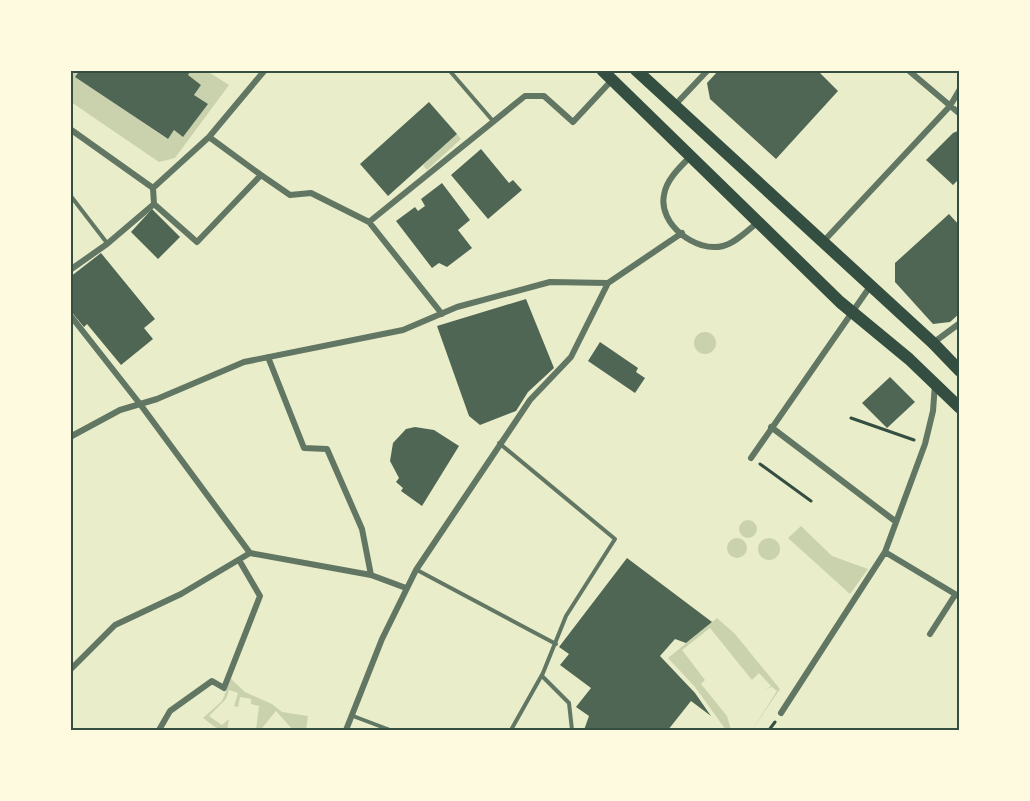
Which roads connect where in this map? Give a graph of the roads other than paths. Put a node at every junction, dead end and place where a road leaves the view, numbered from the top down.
1 (266, 70) edge
2 (449, 70) edge
3 (602, 70) edge
4 (636, 70) edge
5 (708, 70) edge
6 (908, 70) edge
7 (612, 80) junction
8 (960, 90) edge
9 (674, 106) junction
10 (951, 106) junction
11 (960, 114) edge
12 (494, 122) junction
13 (70, 129) edge
14 (209, 137) junction
15 (690, 157) junction
16 (261, 175) junction
17 (153, 188) junction
18 (70, 195) edge
19 (154, 204) junction
20 (369, 222) junction
21 (757, 223) junction
22 (682, 233) junction
23 (822, 243) junction
24 (107, 244) junction
25 (70, 270) edge
26 (608, 283) junction
27 (870, 288) junction
28 (852, 312) junction
29 (442, 314) junction
30 (70, 315) edge
31 (960, 323) edge
32 (933, 343) junction
33 (268, 357) junction
34 (960, 371) edge
35 (935, 383) junction
36 (140, 404) junction
37 (960, 408) edge
38 (771, 427) junction
39 (70, 437) edge
40 (499, 443) junction
41 (751, 458) road end
42 (895, 521) junction
43 (885, 552) junction
44 (250, 554) junction
45 (239, 560) junction
46 (416, 570) junction
47 (371, 575) junction
48 (406, 588) junction
49 (957, 596) edge
50 (930, 634) dead end
51 (556, 644) junction
52 (70, 670) edge
53 (542, 675) junction
54 (781, 713) dead end
55 (352, 716) junction
56 (159, 730) edge
57 (345, 730) edge
58 (390, 730) edge
59 (511, 730) edge
60 (572, 730) edge

1 - 14 street
2 - 12 lane
3 - 7 main road
4 - 9 main road
5 - 9 street
6 - 10 street
7 - 12 street
7 - 15 main road
8 - 10 street
9 - 23 main road
10 - 11 street
10 - 23 street
12 - 20 street
13 - 17 street
14 - 16 street
14 - 17 street
15 - 21 main road
15 - 22 street
16 - 19 street
16 - 20 street
17 - 19 street
18 - 24 lane
19 - 24 street
20 - 29 street
21 - 22 street
21 - 28 main road
22 - 26 street
23 - 27 main road
24 - 25 street
26 - 29 street
26 - 40 street
27 - 28 street
27 - 32 main road
28 - 35 main road
28 - 38 street
29 - 33 street
30 - 36 street
31 - 32 street
32 - 34 main road
33 - 36 street
33 - 47 street
35 - 37 main road
35 - 42 street
36 - 39 street
36 - 44 street
38 - 41 street
38 - 42 street
40 - 46 street
40 - 51 lane
42 - 43 street
43 - 49 street
43 - 54 street
44 - 45 street
44 - 47 street
45 - 52 street
45 - 56 street
46 - 48 street
46 - 51 lane
47 - 48 street
48 - 55 street
49 - 50 street
51 - 53 lane
53 - 59 lane
53 - 60 lane
55 - 57 street
55 - 58 lane

